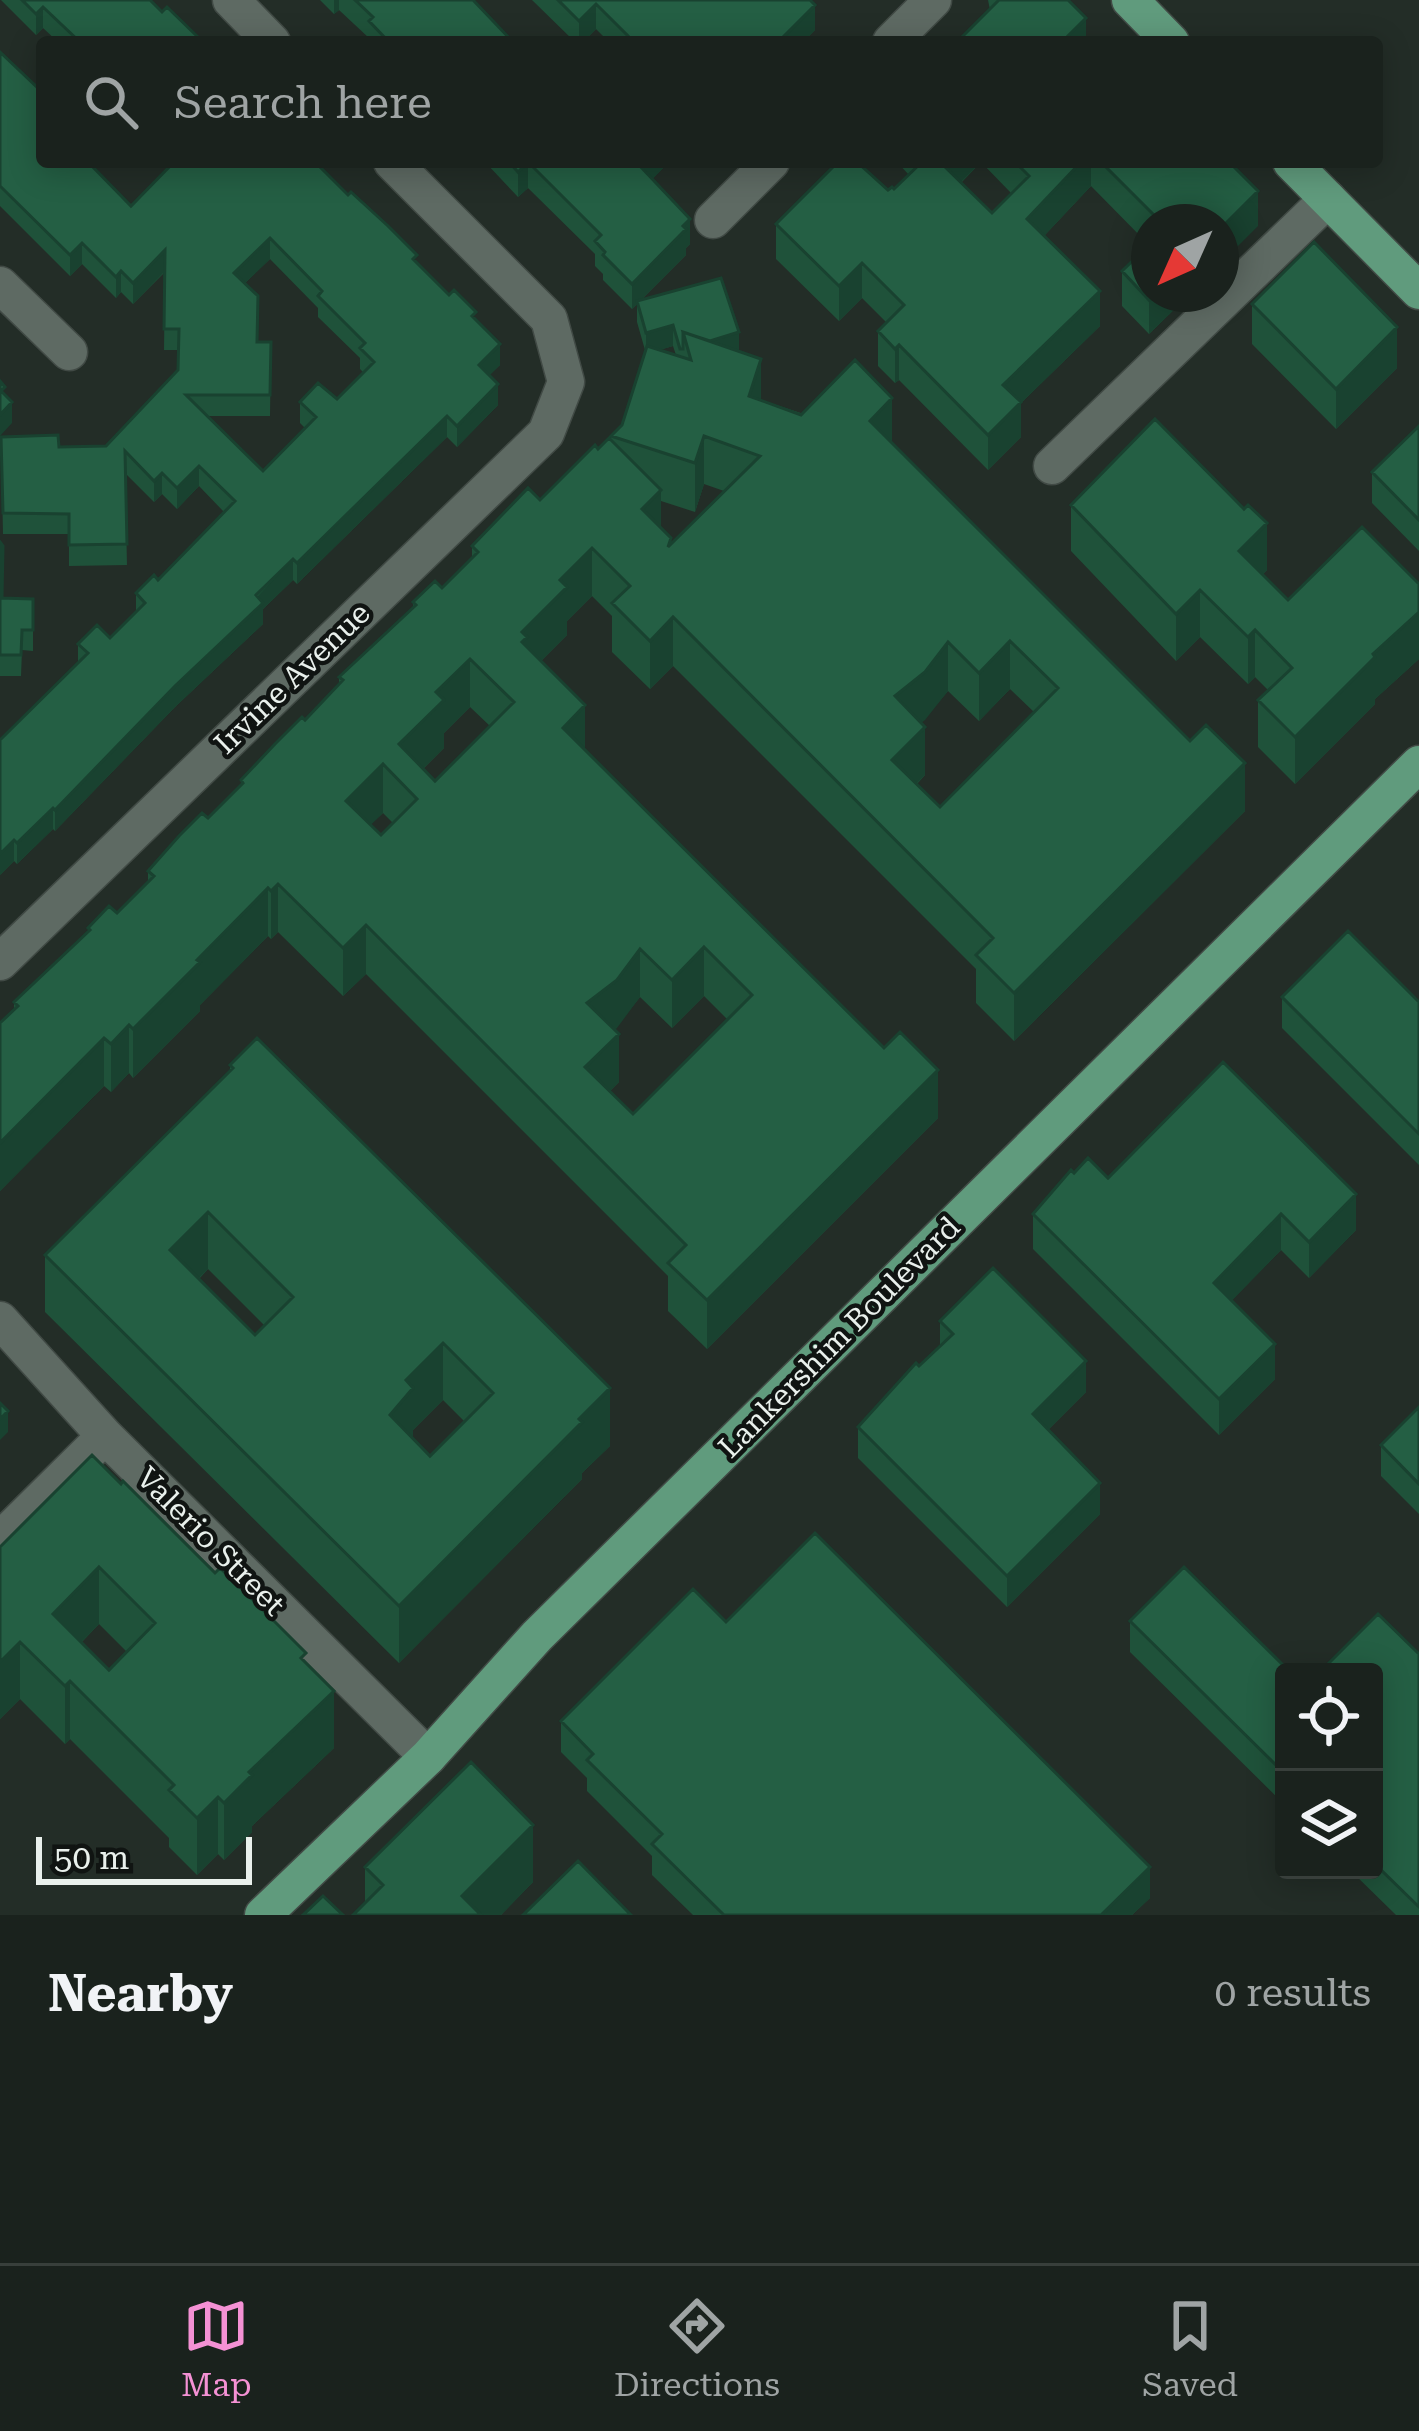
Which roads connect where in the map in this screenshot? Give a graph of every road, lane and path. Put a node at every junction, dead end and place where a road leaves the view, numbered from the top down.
1 (230, 0) edge
2 (933, 0) edge
3 (1130, 0) edge
4 (266, 36) edge
5 (897, 36) edge
6 (1166, 36) edge
7 (398, 168) edge
8 (765, 168) edge
9 (1297, 168) edge
10 (1328, 199) junction
11 (713, 220) dead end
12 (0, 285) edge
13 (1419, 291) edge
14 (69, 352) dead end
15 (1052, 466) dead end
16 (1419, 764) edge
17 (0, 962) edge
18 (0, 1320) edge
19 (106, 1436) junction
20 (0, 1540) edge
21 (428, 1757) junction
22 (263, 1915) edge

1 - 4 street
2 - 5 street
3 - 6 main road
7 - 17 street, Irvine Avenue
8 - 11 street
9 - 10 main road
10 - 13 main road
10 - 15 street
12 - 14 street
16 - 21 main road, Lankershim Boulevard
18 - 19 street, Valerio Street
19 - 20 street
19 - 21 street, Valerio Street
21 - 22 main road, Lankershim Boulevard

